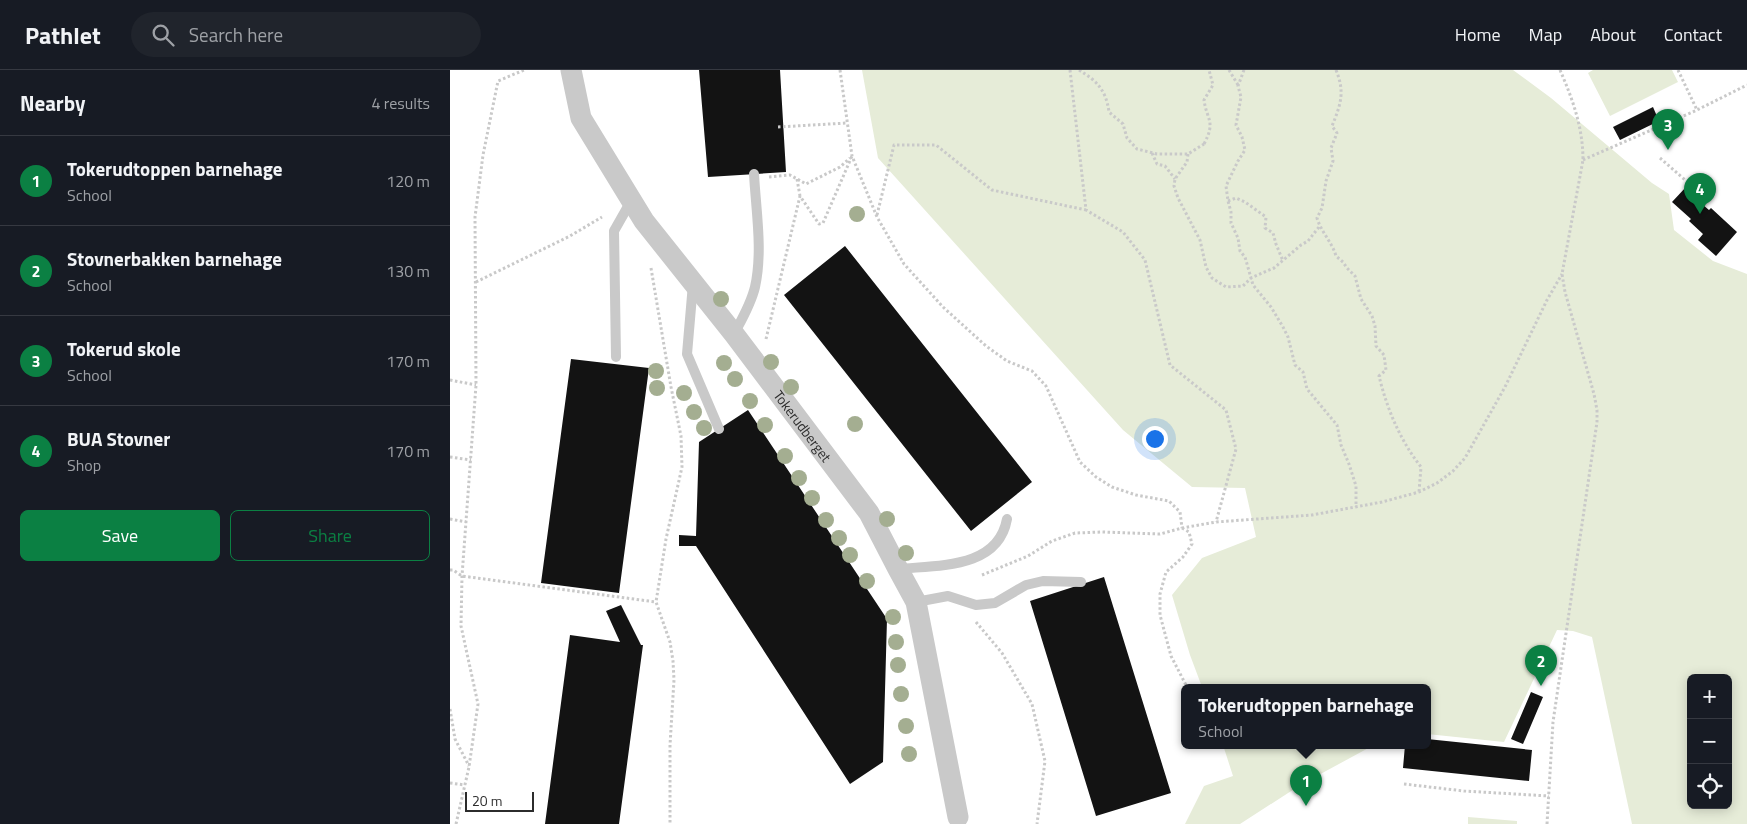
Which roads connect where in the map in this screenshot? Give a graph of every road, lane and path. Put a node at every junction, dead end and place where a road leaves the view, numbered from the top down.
1 (525, 70) edge
2 (571, 70) edge
3 (840, 70) edge
4 (1070, 70) edge
5 (1079, 70) edge
6 (1210, 70) edge
7 (1229, 70) edge
8 (1244, 70) edge
9 (1336, 70) edge
10 (1560, 70) edge
11 (1678, 70) edge
12 (1238, 86) junction
13 (1747, 86) edge
14 (1697, 110) junction
15 (847, 123) junction
16 (778, 127) dead end
17 (1151, 152) junction
18 (1188, 154) junction
19 (852, 156) junction
20 (1660, 158) dead end
21 (1583, 160) junction
22 (759, 176) joint
23 (797, 179) junction
24 (1175, 180) junction
25 (1700, 193) dead end
26 (800, 196) junction
27 (631, 201) junction
28 (1228, 202) junction
29 (1086, 210) junction
30 (877, 216) junction
31 (1319, 227) junction
32 (650, 260) dead end
33 (1283, 260) junction
34 (1562, 274) junction
35 (1252, 278) junction
36 (476, 282) junction
37 (693, 283) junction
38 (734, 334) junction
39 (765, 343) dead end
40 (616, 357) dead end
41 (450, 380) edge
42 (476, 385) junction
43 (719, 429) dead end
44 (450, 457) edge
45 (470, 460) junction
46 (1419, 492) junction
47 (1356, 507) junction
48 (450, 519) edge
49 (1007, 519) dead end
50 (466, 522) junction
51 (1216, 522) junction
52 (1182, 528) junction
53 (898, 569) junction
54 (450, 570) edge
55 (462, 576) junction
56 (979, 576) dead end
57 (1081, 582) dead end
58 (656, 602) junction
59 (916, 602) junction
60 (975, 621) dead end
61 (1185, 684) edge
62 (450, 709) edge
63 (469, 766) junction
64 (450, 783) edge
65 (1404, 784) dead end
66 (465, 785) junction
67 (1549, 796) junction
68 (958, 817) dead end
69 (456, 824) edge
70 (670, 824) edge
71 (1037, 824) edge
72 (1547, 824) edge

1 - 36 path
2 - 27 street, Tokerudberget
3 - 15 path
4 - 29 path
5 - 17 path
6 - 18 path
7 - 12 path
8 - 12 path
9 - 31 path
10 - 21 path
11 - 14 path
12 - 28 path
13 - 14 path
14 - 21 path
15 - 16 path
15 - 19 path
17 - 18 path
17 - 24 path
18 - 24 path
19 - 23 path
19 - 26 path
19 - 30 path
20 - 25 path
21 - 34 path
22 - 23 path
22 - 38 lane
23 - 26 path
24 - 35 path
26 - 39 path
27 - 36 path
27 - 37 street, Tokerudberget
27 - 40 lane
28 - 33 path
28 - 35 path
29 - 30 path
29 - 51 path
30 - 52 path
31 - 33 path
31 - 46 path
32 - 58 path
33 - 35 path
34 - 46 path
34 - 67 path
35 - 47 path
36 - 42 path
37 - 38 street, Tokerudberget
37 - 43 lane
38 - 53 street, Tokerudberget
41 - 42 path
42 - 45 path
44 - 45 path
45 - 50 path
46 - 47 path
47 - 51 path
48 - 50 path
49 - 53 lane
50 - 55 path
51 - 52 path
52 - 56 path
52 - 61 path
53 - 59 street, Tokerudberget
54 - 55 path
55 - 58 path
55 - 63 path
57 - 59 lane
58 - 70 path
59 - 68 street, Tokerudberget
60 - 71 path
62 - 63 path
63 - 66 path
64 - 66 path
65 - 67 path
66 - 69 path
67 - 72 path

